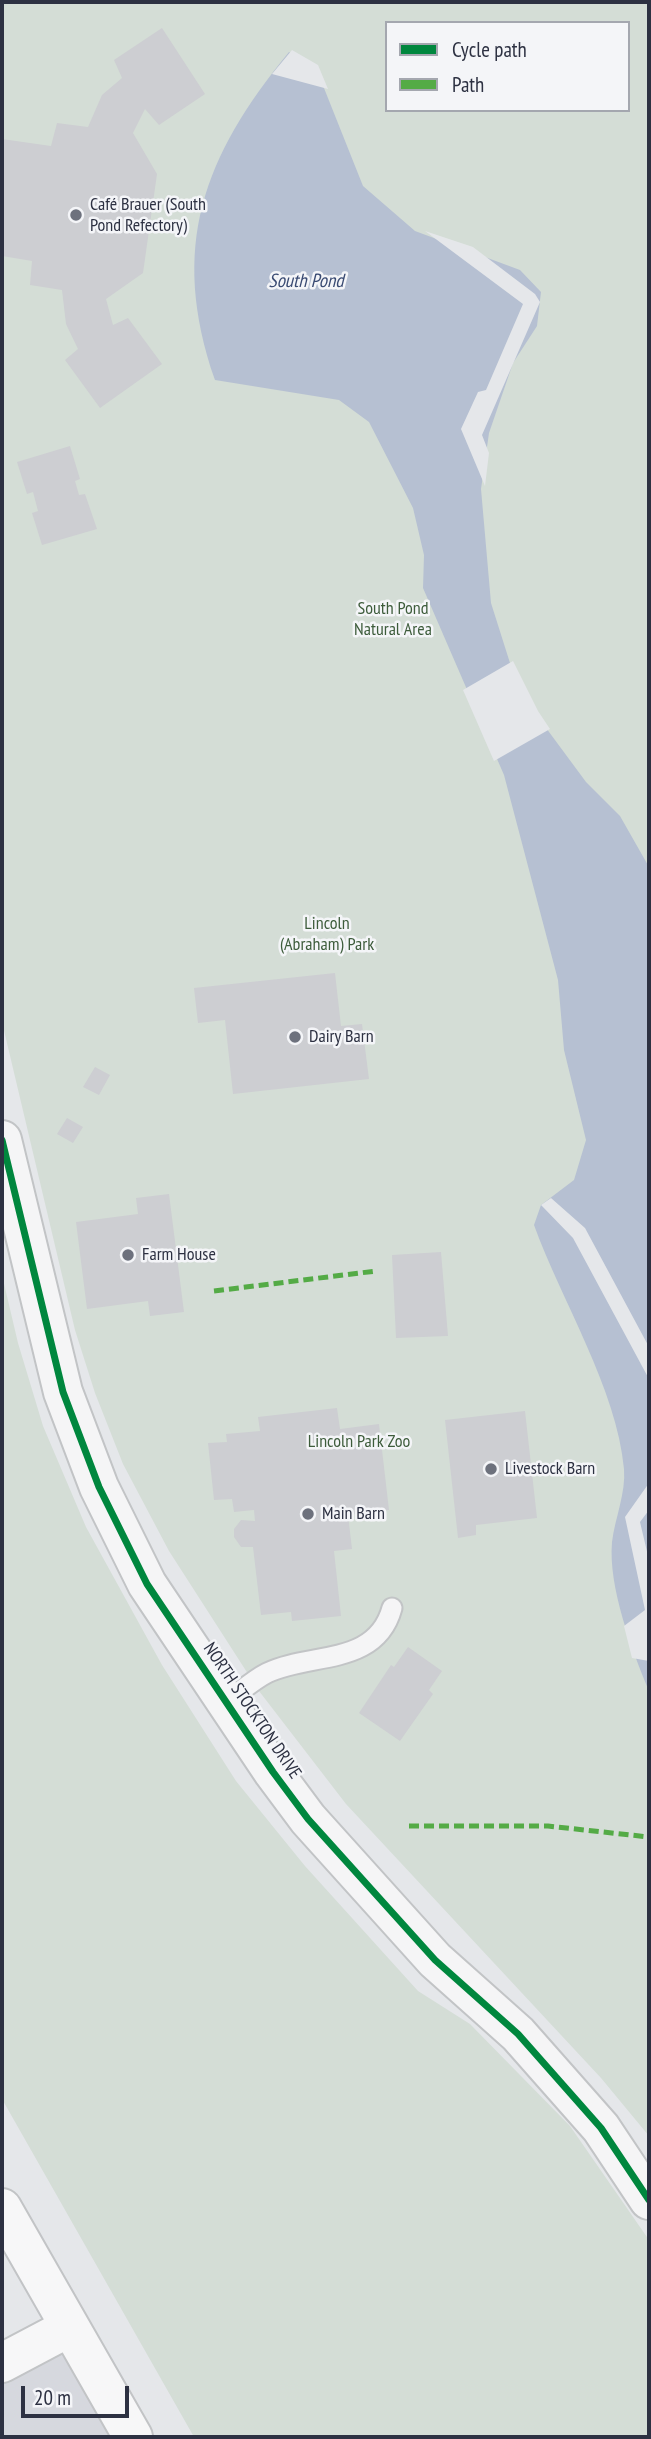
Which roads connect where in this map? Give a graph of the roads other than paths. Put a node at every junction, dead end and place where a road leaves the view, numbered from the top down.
1 (2, 1140) edge
2 (392, 1608) dead end
3 (226, 1702) junction
4 (649, 2200) edge
5 (2, 2208) edge
6 (70, 2328) junction
7 (2, 2363) edge
8 (133, 2437) edge

1 - 3 street, NORTH STOCKTON DRIVE
2 - 3 lane
3 - 4 street, NORTH STOCKTON DRIVE
5 - 6 main road
6 - 7 main road
6 - 8 main road

